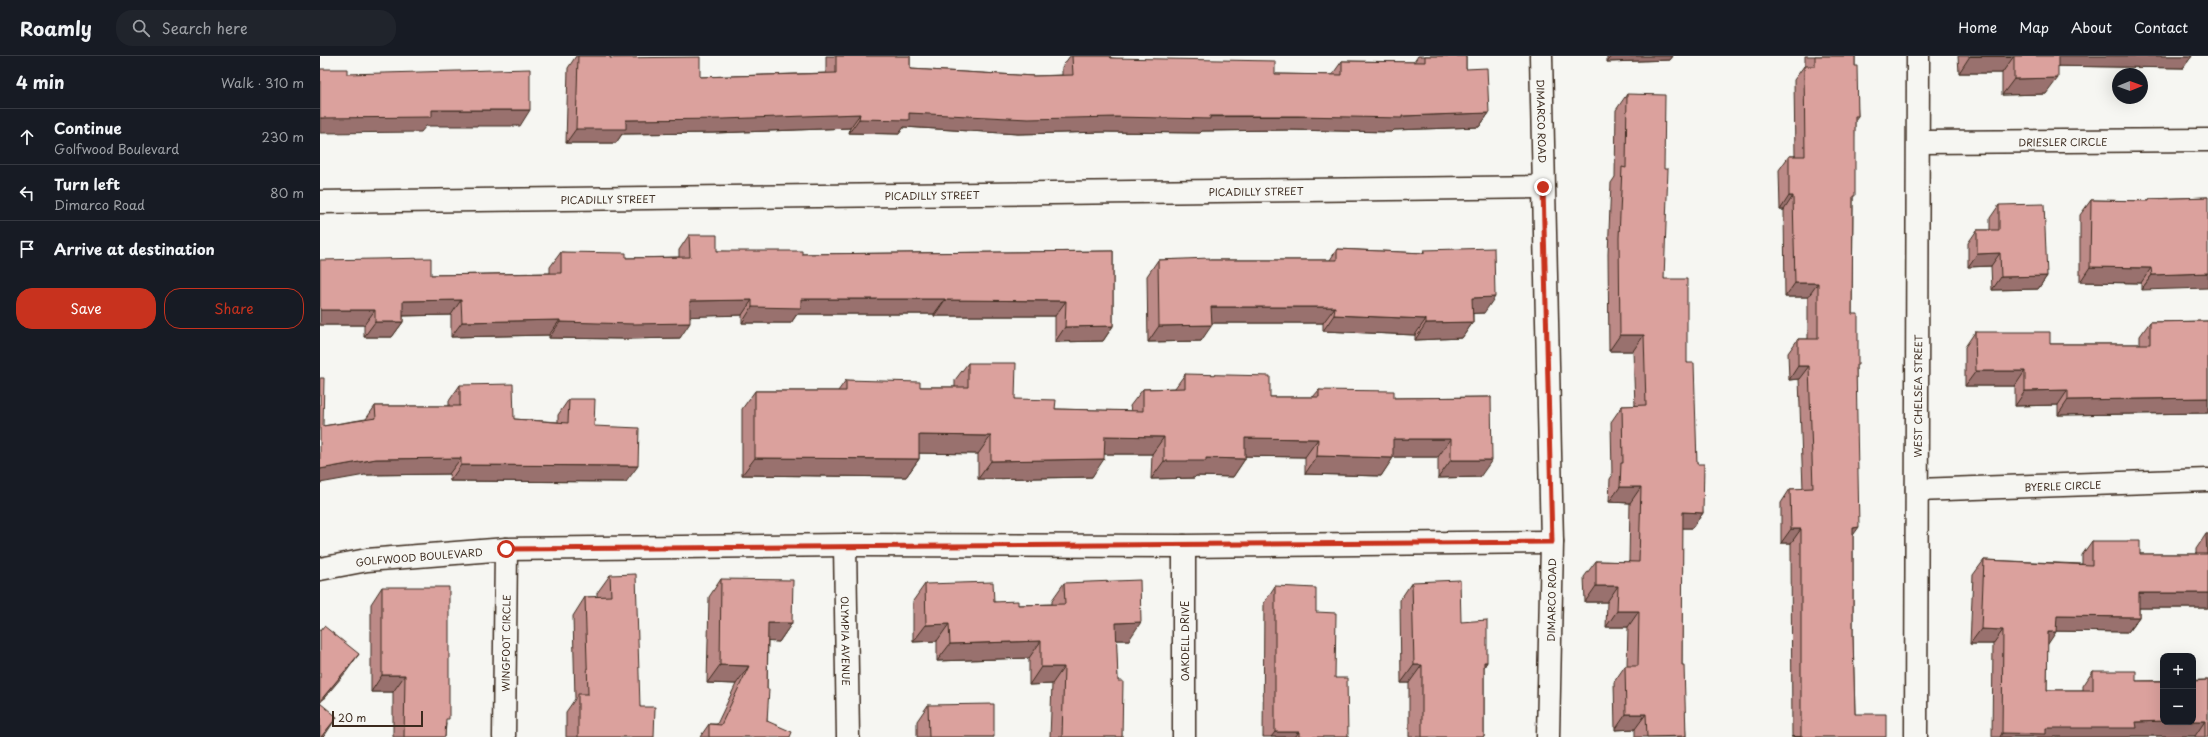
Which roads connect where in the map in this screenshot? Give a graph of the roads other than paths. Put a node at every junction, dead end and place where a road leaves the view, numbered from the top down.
1 (1541, 56) edge
2 (1918, 56) edge
3 (2208, 140) edge
4 (1919, 142) junction
5 (1543, 187) junction
6 (320, 202) edge
7 (2208, 480) edge
8 (1917, 490) junction
9 (1552, 542) junction
10 (845, 545) junction
11 (1184, 546) junction
12 (506, 549) junction
13 (320, 569) edge
14 (504, 737) edge
15 (848, 737) edge
16 (1184, 737) edge
17 (1548, 737) edge
18 (1916, 737) edge

1 - 5 street, DIMARCO ROAD
2 - 4 street, WEST CHELSEA STREET
3 - 4 street, DRIESLER CIRCLE
4 - 8 street, WEST CHELSEA STREET
5 - 6 street, PICADILLY STREET
5 - 9 street, DIMARCO ROAD
7 - 8 street, BYERLE CIRCLE
8 - 18 street, WEST CHELSEA STREET
9 - 11 street, GOLFWOOD BOULEVARD
9 - 17 street, DIMARCO ROAD
10 - 11 street, GOLFWOOD BOULEVARD
10 - 12 street, GOLFWOOD BOULEVARD
10 - 15 street, OLYMPIA AVENUE
11 - 16 street, OAKDELL DRIVE
12 - 13 street, GOLFWOOD BOULEVARD
12 - 14 street, WINGFOOT CIRCLE

